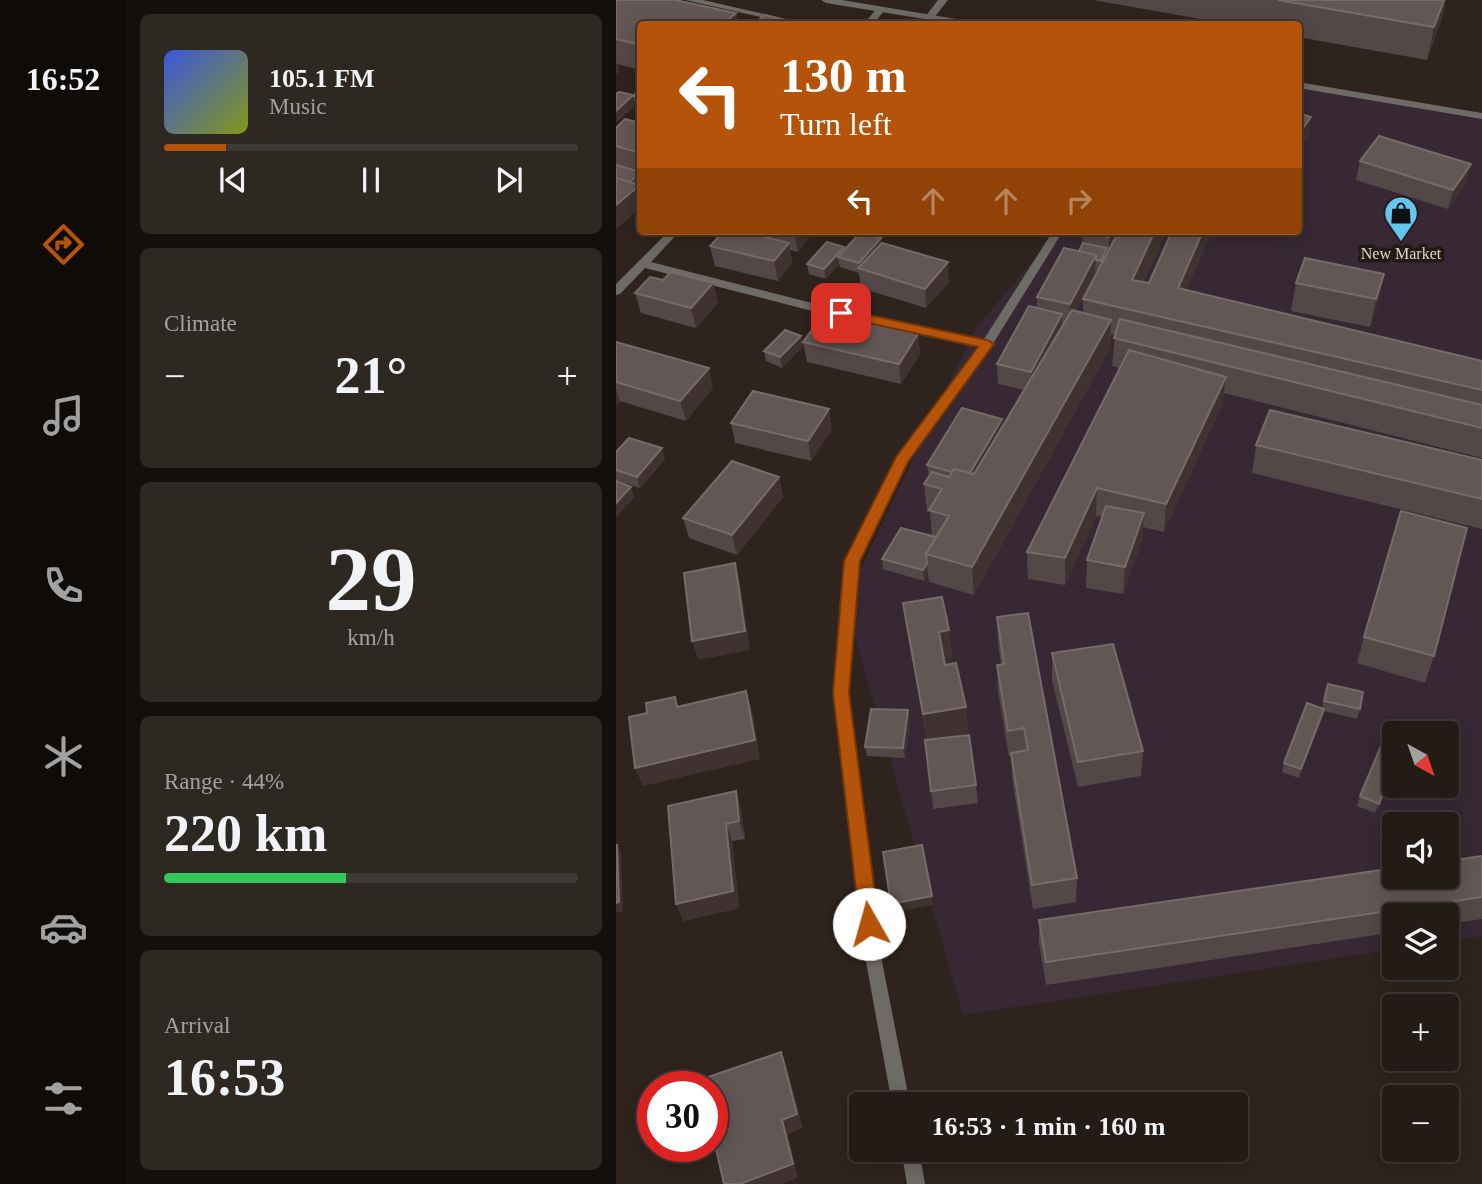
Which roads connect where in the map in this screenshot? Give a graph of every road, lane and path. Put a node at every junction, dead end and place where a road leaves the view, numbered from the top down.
1 (690, 0) edge
2 (826, 0) edge
3 (943, 0) edge
4 (880, 10) junction
5 (930, 17) junction
6 (789, 21) edge
7 (871, 21) edge
8 (952, 21) edge
9 (1302, 86) edge
10 (1482, 116) edge
11 (671, 235) edge
12 (1055, 235) edge
13 (644, 264) junction
14 (616, 291) edge
15 (987, 344) junction
16 (899, 1092) edge
17 (912, 1162) edge
18 (916, 1184) edge

1 - 6 street
2 - 4 street
3 - 5 street
4 - 5 street
4 - 7 street
5 - 8 street
9 - 10 street
11 - 13 street
12 - 15 street
13 - 14 street
13 - 15 street
15 - 16 street
17 - 18 street

